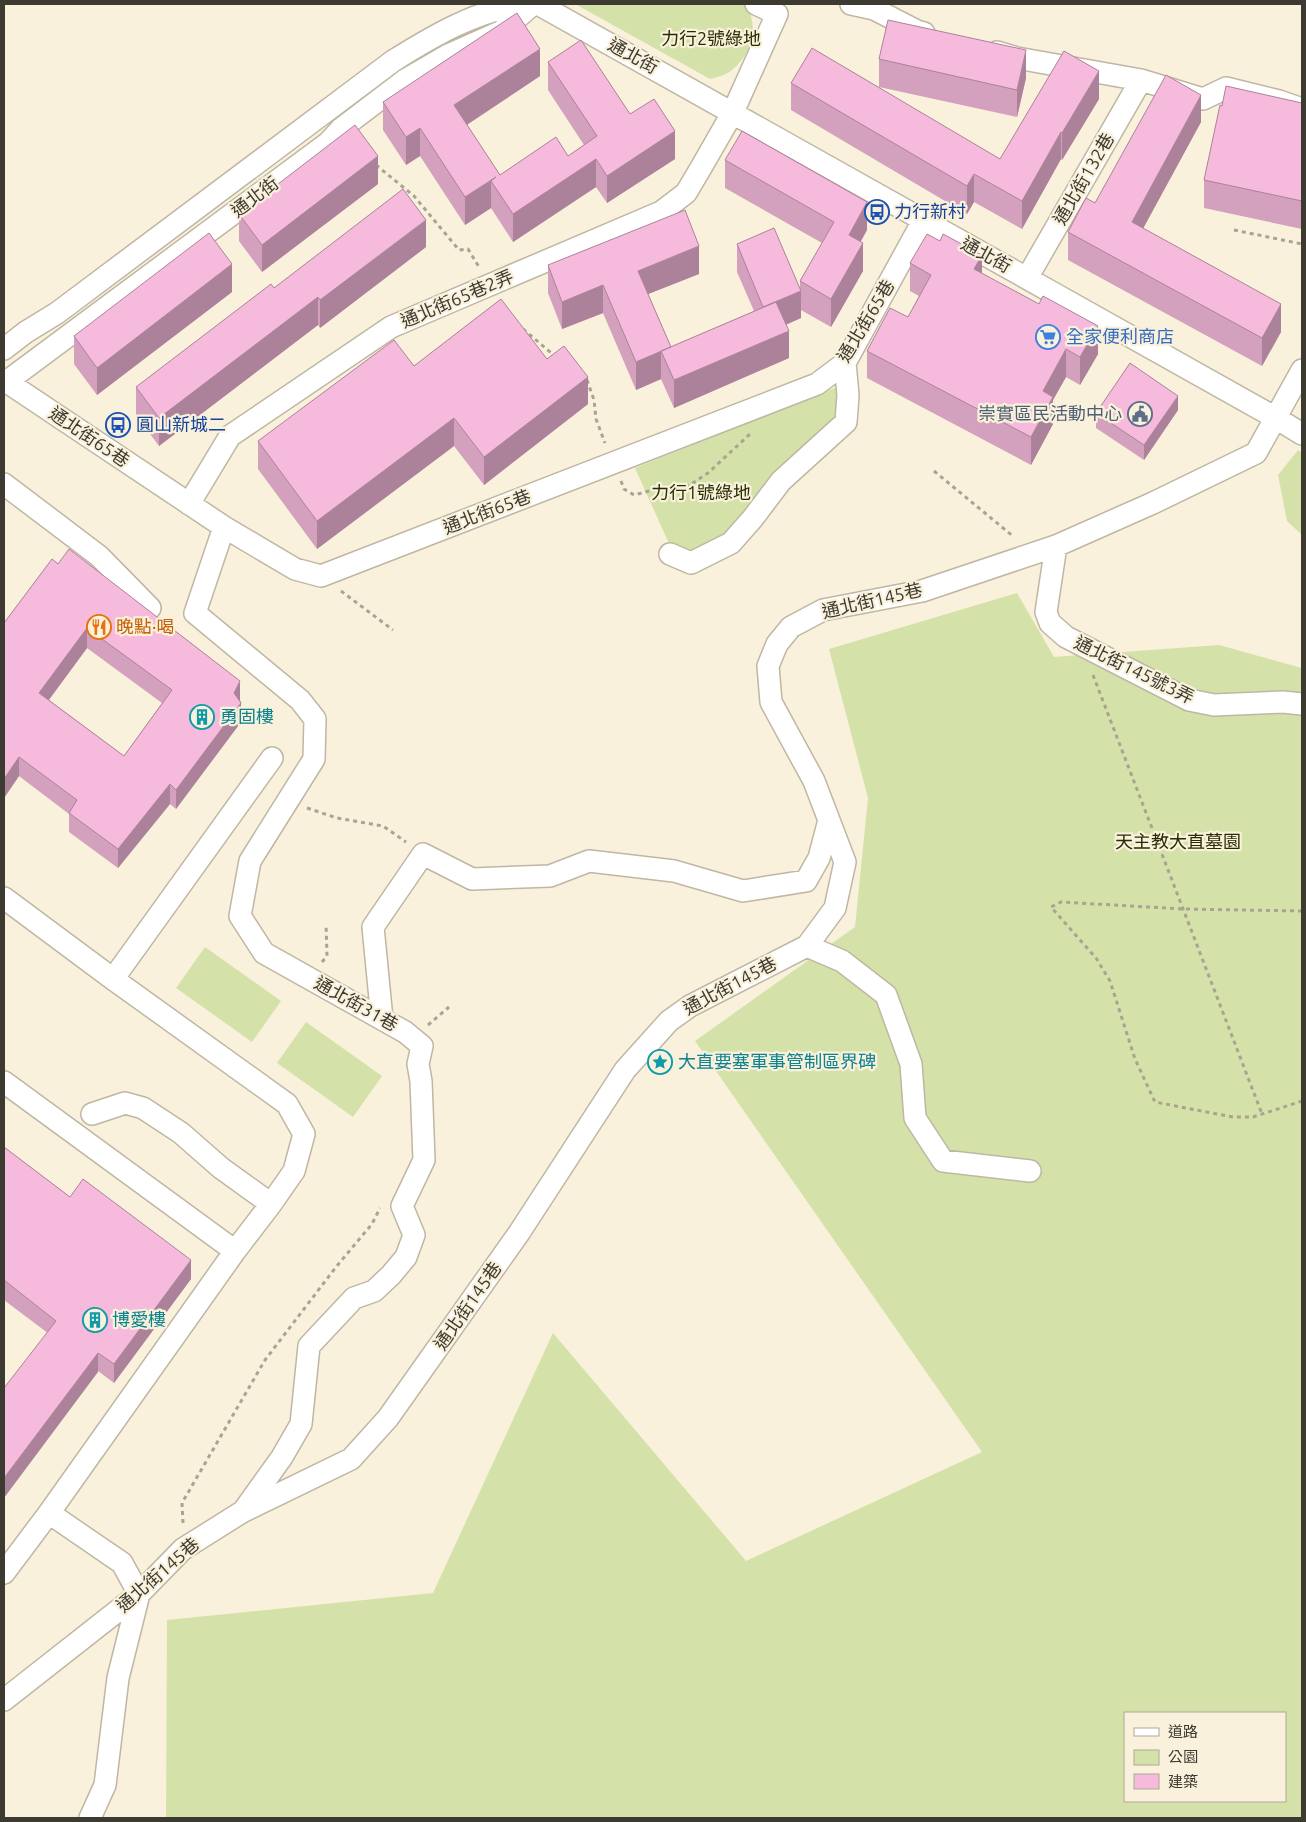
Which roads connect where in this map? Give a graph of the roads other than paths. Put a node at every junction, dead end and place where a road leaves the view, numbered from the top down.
1 (524, 4) edge
2 (534, 4) edge
3 (538, 4) edge
4 (756, 4) edge
5 (851, 4) edge
6 (944, 38) edge
7 (981, 48) edge
8 (1141, 80) junction
9 (1302, 109) edge
10 (733, 112) junction
11 (924, 219) junction
12 (1027, 278) junction
13 (4, 349) edge
14 (845, 363) junction
15 (1302, 370) edge
16 (5, 381) edge
17 (1276, 418) junction
18 (1302, 434) edge
19 (4, 484) edge
20 (189, 504) junction
21 (224, 527) junction
22 (1056, 546) junction
23 (670, 554) dead end
24 (150, 608) dead end
25 (1302, 704) edge
26 (272, 758) dead end
27 (829, 820) junction
28 (4, 898) edge
29 (807, 946) junction
30 (113, 979) junction
31 (382, 1019) junction
32 (4, 1082) edge
33 (92, 1114) dead end
34 (1030, 1171) dead end
35 (271, 1204) junction
36 (235, 1251) junction
37 (242, 1512) junction
38 (49, 1513) junction
39 (4, 1573) edge
40 (139, 1594) junction
41 (4, 1700) edge
42 (90, 1818) edge

1 - 13 street, 通北街
2 - 16 street, 通北街
3 - 10 street, 通北街
4 - 10 street, 通北街65巷2弄
5 - 6 street
7 - 8 street
8 - 9 street
8 - 12 street, 通北街132巷
10 - 11 street, 通北街
10 - 20 street, 通北街65巷2弄
11 - 12 street, 通北街
11 - 14 street, 通北街65巷
12 - 17 street, 通北街
14 - 21 street, 通北街65巷
14 - 23 street
15 - 17 street, 通北街145巷
16 - 20 street, 通北街65巷
17 - 18 street, 通北街
17 - 22 street, 通北街145巷
19 - 24 street
20 - 21 street, 通北街65巷
21 - 31 street, 通北街31巷
22 - 25 street, 通北街145號3弄
22 - 27 street, 通北街145巷
26 - 30 street
27 - 29 street, 通北街145巷
27 - 31 street
28 - 30 street
29 - 34 street
29 - 37 street, 通北街145巷
30 - 35 street
31 - 37 street, 通北街31巷
32 - 36 street
33 - 35 street
35 - 36 street
36 - 38 street
37 - 40 street, 通北街145巷
38 - 39 street
38 - 40 street
40 - 41 street, 通北街145巷
40 - 42 street

